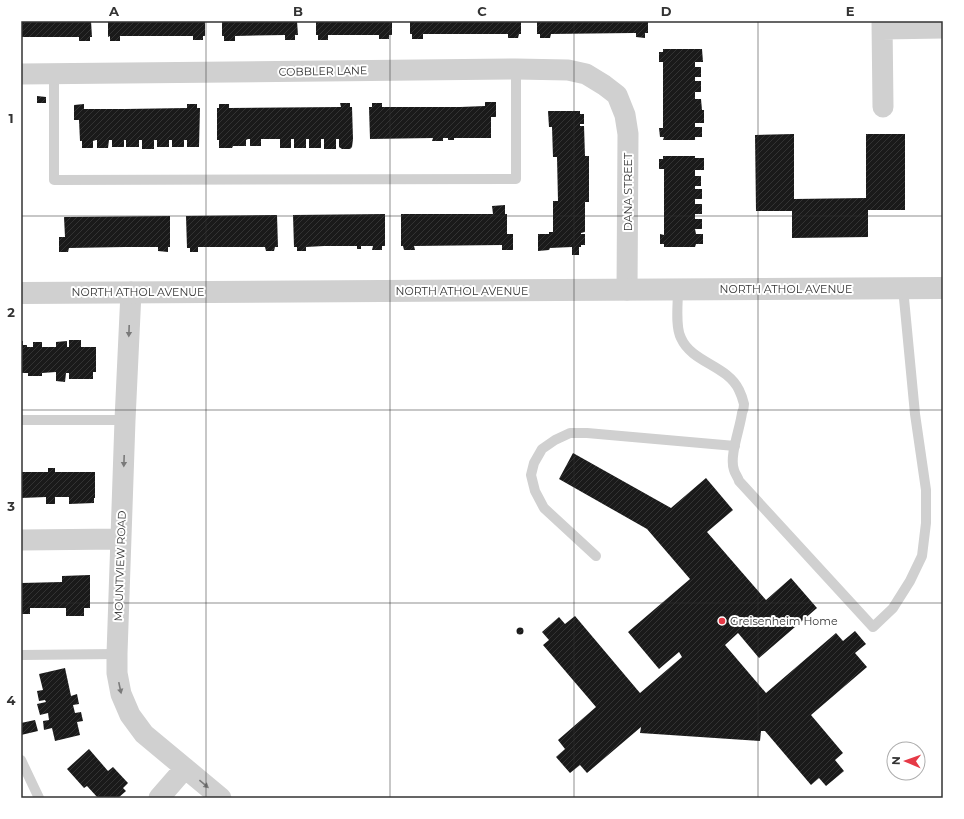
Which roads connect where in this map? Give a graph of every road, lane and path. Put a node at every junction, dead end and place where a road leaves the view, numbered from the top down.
1 (882, 25) edge
2 (943, 28) edge
3 (516, 69) junction
4 (21, 74) edge
5 (54, 74) junction
6 (617, 95) joint
7 (883, 108) dead end
8 (903, 288) junction
9 (943, 288) edge
10 (627, 290) junction
11 (678, 290) junction
12 (131, 292) junction
13 (21, 293) edge
14 (21, 420) edge
15 (126, 420) junction
16 (735, 446) junction
17 (121, 539) junction
18 (21, 540) edge
19 (596, 556) dead end
20 (117, 654) junction
21 (21, 655) edge
22 (21, 760) edge
23 (185, 768) junction
24 (39, 798) edge
25 (159, 798) edge
26 (220, 798) edge

1 - 2 street
1 - 7 street
3 - 5 street, COBBLER LANE
3 - 5 lane
3 - 6 street, COBBLER LANE
4 - 5 street, COBBLER LANE
6 - 10 street, DANA STREET
8 - 9 street, NORTH ATHOL AVENUE
8 - 11 street, NORTH ATHOL AVENUE
8 - 16 lane
10 - 11 street, NORTH ATHOL AVENUE
10 - 12 street, NORTH ATHOL AVENUE
11 - 16 lane
12 - 13 street, NORTH ATHOL AVENUE
12 -> 15 street, MOUNTVIEW ROAD
14 - 15 lane
15 -> 17 street, MOUNTVIEW ROAD
16 - 19 lane
17 - 18 street
17 - 20 street, MOUNTVIEW ROAD
20 - 21 lane
20 -> 23 street, MOUNTVIEW ROAD
22 - 24 lane
23 - 25 street
23 -> 26 street, MOUNTVIEW ROAD

